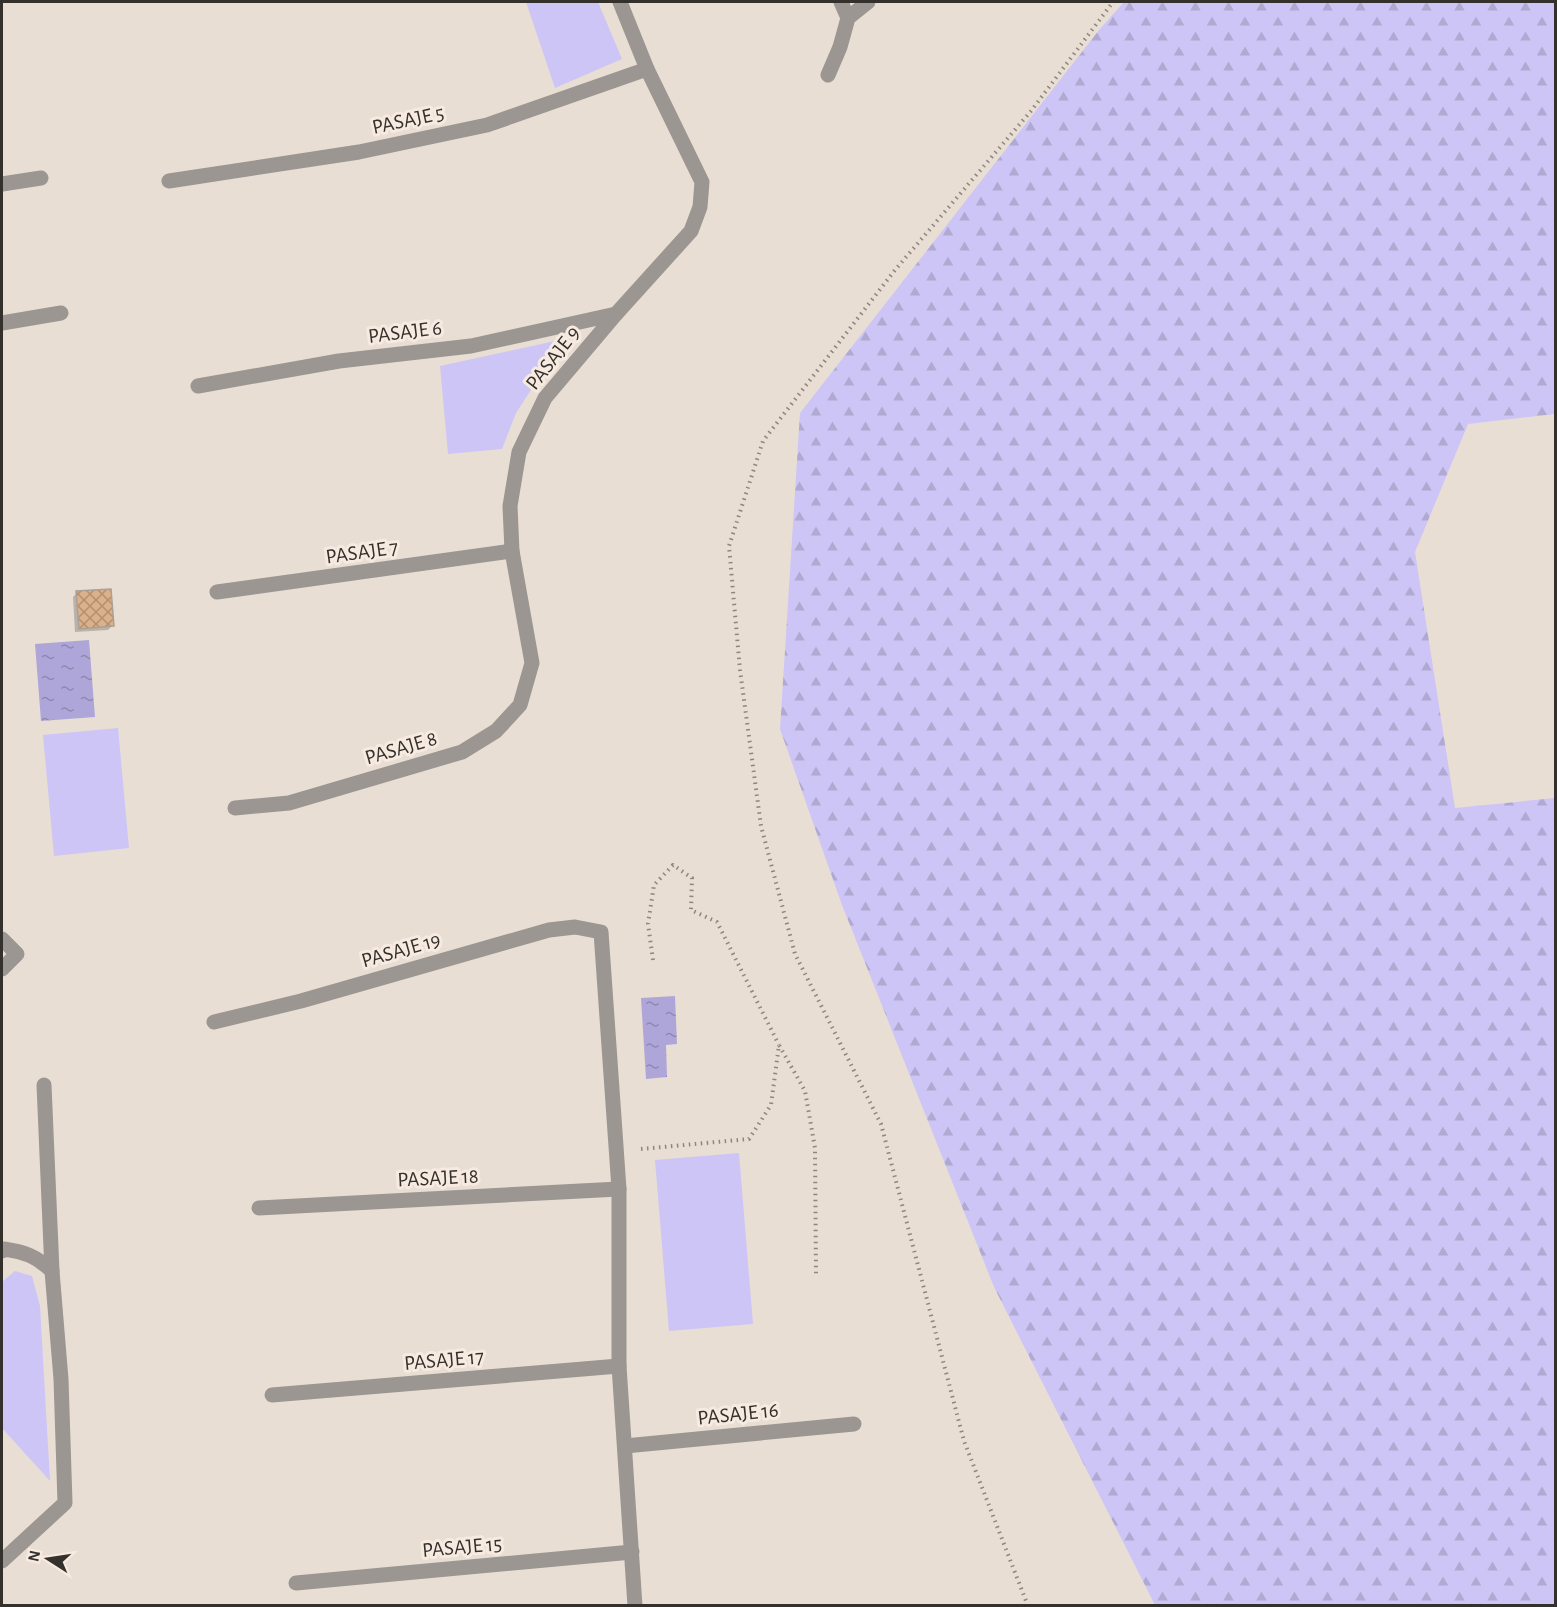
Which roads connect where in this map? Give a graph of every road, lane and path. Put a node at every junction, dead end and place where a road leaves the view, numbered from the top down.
1 (620, 2) edge
2 (841, 2) edge
3 (868, 2) edge
4 (1113, 2) edge
5 (848, 18) junction
6 (647, 69) junction
7 (828, 75) dead end
8 (41, 178) dead end
9 (169, 181) dead end
10 (2, 184) edge
11 (61, 313) dead end
12 (616, 314) junction
13 (2, 323) edge
14 (198, 386) dead end
15 (512, 551) junction
16 (217, 592) dead end
17 (532, 663) joint
18 (235, 808) dead end
19 (2, 939) edge
20 (653, 960) dead end
21 (2, 969) edge
22 (214, 1022) dead end
23 (779, 1045) junction
24 (44, 1085) dead end
25 (616, 1151) junction
26 (619, 1189) junction
27 (259, 1208) dead end
28 (2, 1251) edge
29 (52, 1271) junction
30 (816, 1274) dead end
31 (620, 1366) junction
32 (272, 1395) dead end
33 (854, 1424) dead end
34 (625, 1446) junction
35 (632, 1552) junction
36 (2, 1561) edge
37 (296, 1583) dead end
38 (636, 1605) edge
39 (1028, 1605) edge

1 - 6 street
2 - 5 street
3 - 5 street
4 - 39 path
5 - 7 street
6 - 9 street, PASAJE 5
6 - 12 street, PASAJE 9
8 - 10 street
11 - 13 street
12 - 14 street, PASAJE 6
12 - 15 street, PASAJE 9
15 - 16 street, PASAJE 7
15 - 17 street, PASAJE 9
17 - 18 street, PASAJE 8
19 - 21 street
20 - 23 path
22 - 25 street, PASAJE 19
23 - 25 path
23 - 30 path
24 - 29 street
25 - 26 street
26 - 27 street, PASAJE 18
26 - 31 street
28 - 29 street
29 - 36 street
31 - 32 street, PASAJE 17
31 - 34 street
33 - 34 street, PASAJE 16
34 - 35 street
35 - 37 street, PASAJE 15
35 - 38 street

